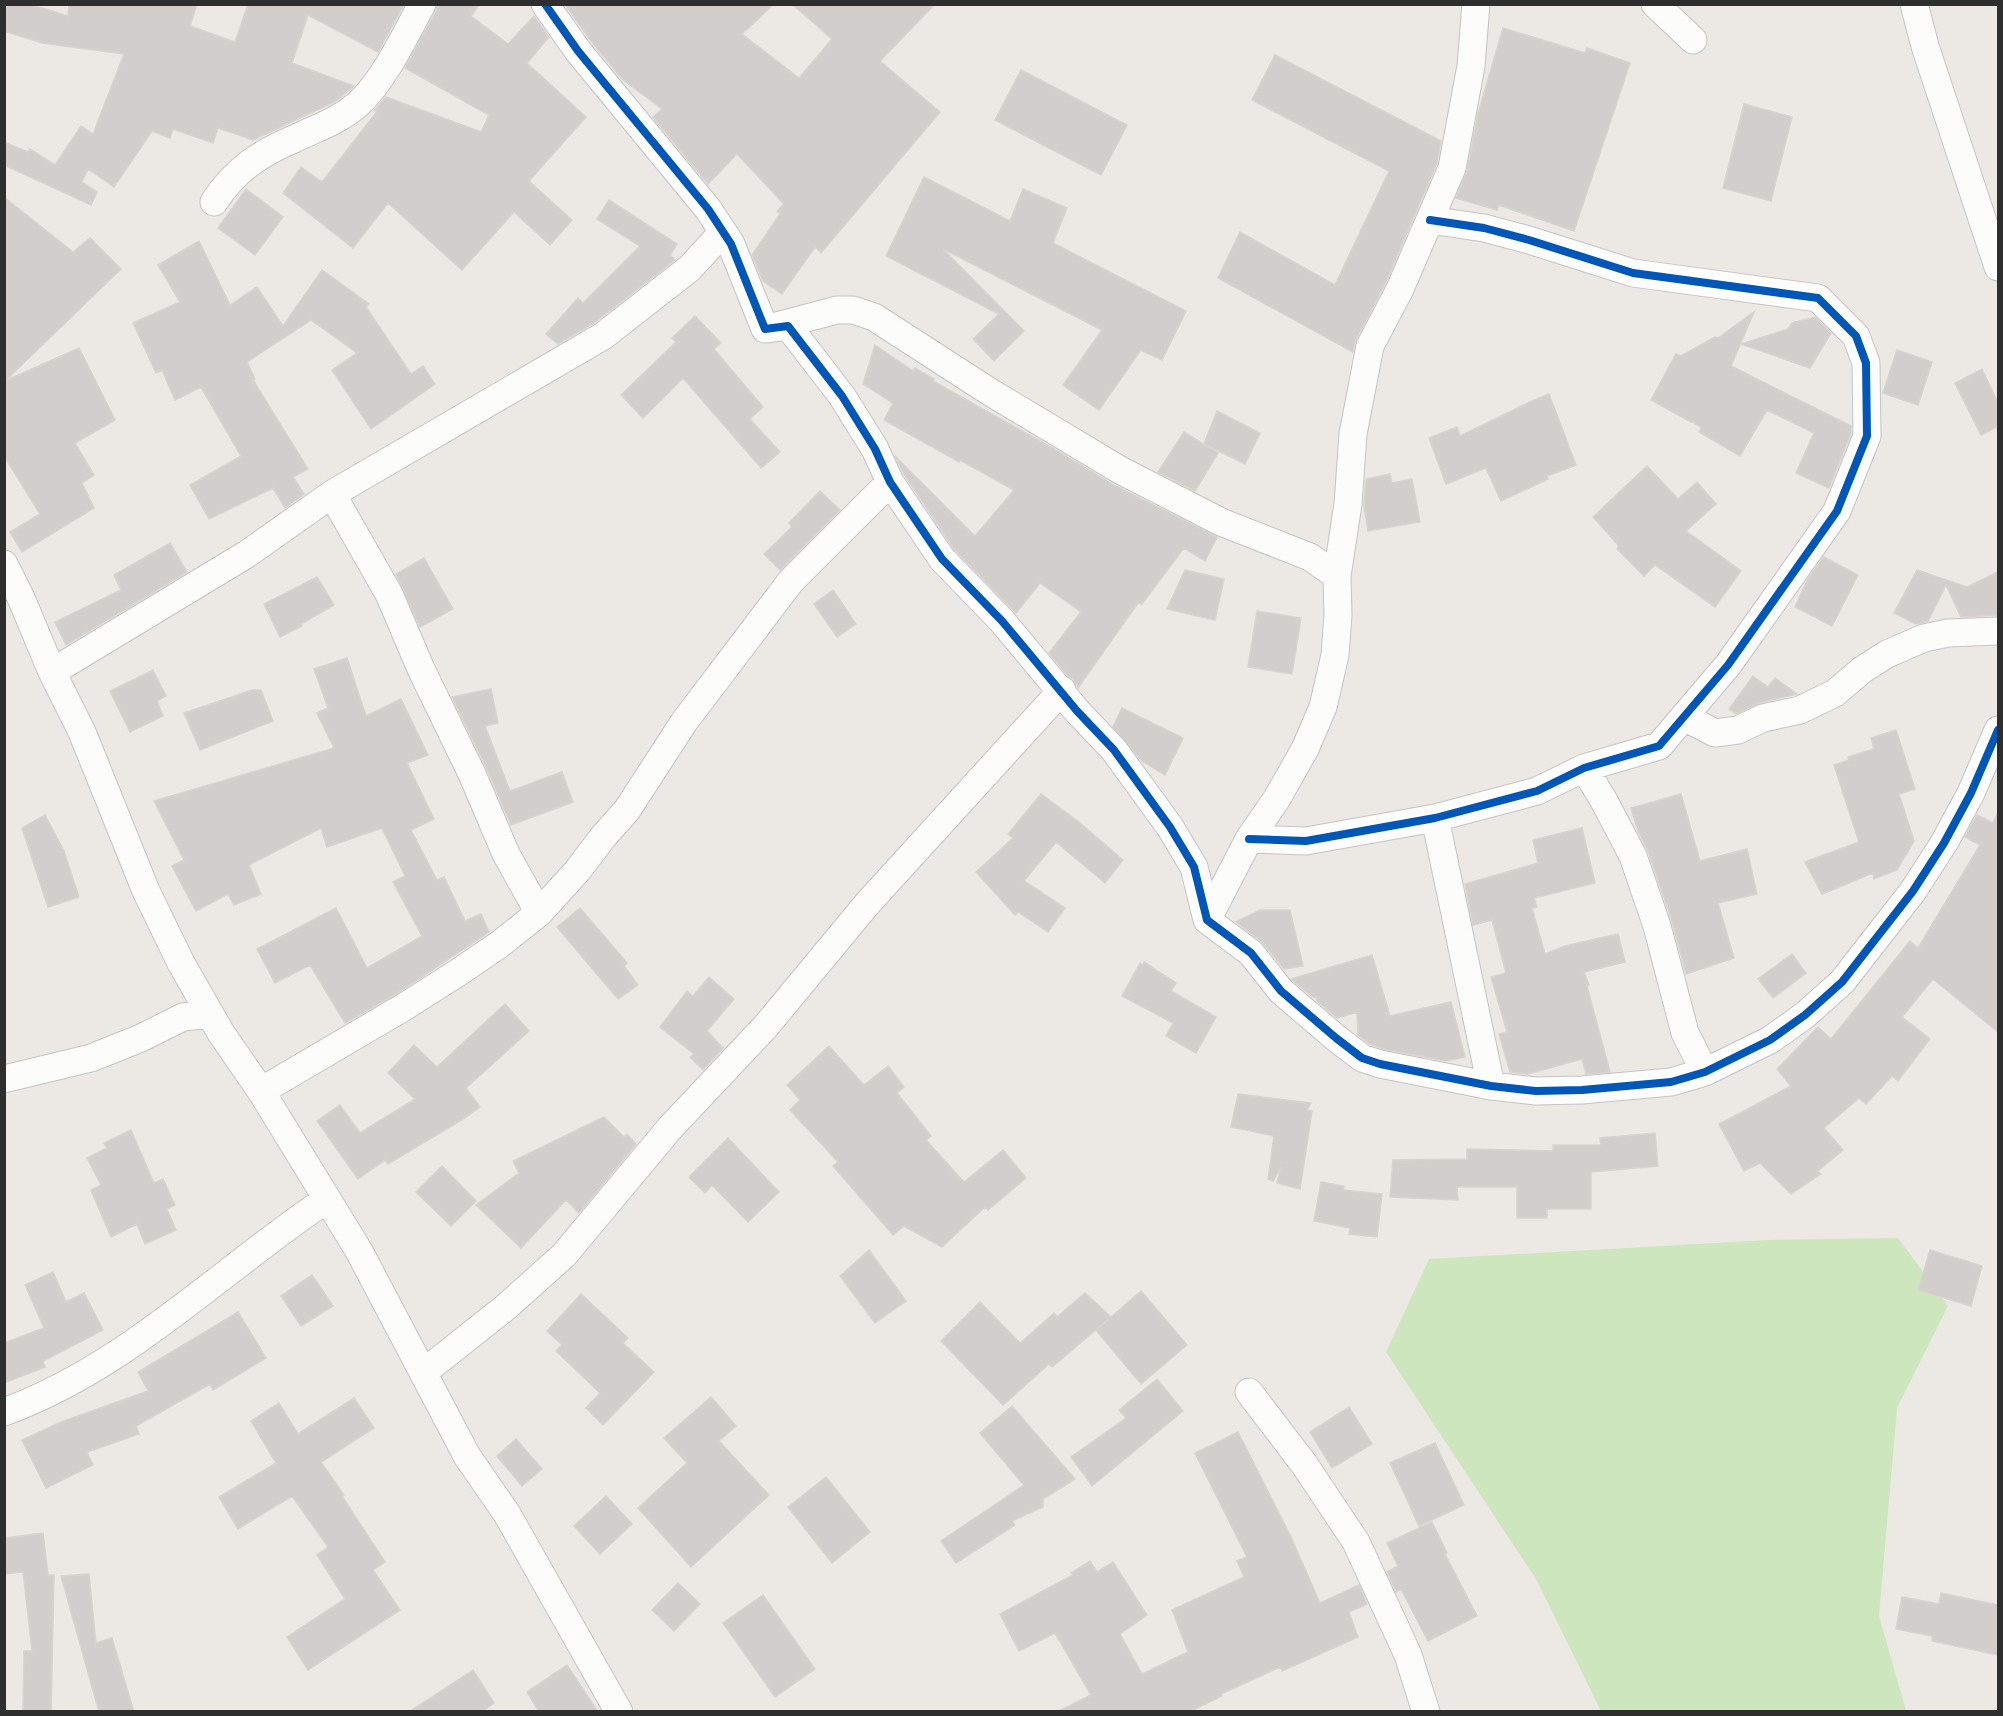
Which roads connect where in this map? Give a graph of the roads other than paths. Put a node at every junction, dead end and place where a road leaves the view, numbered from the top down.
1 (422, 4) edge
2 (545, 4) edge
3 (1476, 4) edge
4 (1655, 4) edge
5 (1914, 4) edge
6 (1693, 40) dead end
7 (213, 202) dead end
8 (1431, 220) junction
9 (1991, 221) edge
10 (723, 232) junction
11 (1998, 267) edge
12 (765, 329) junction
13 (890, 482) junction
14 (332, 494) junction
15 (4, 564) edge
16 (1337, 576) junction
17 (1998, 631) edge
18 (52, 672) junction
19 (1062, 690) junction
20 (1683, 717) junction
21 (1998, 730) edge
22 (1584, 768) junction
23 (1435, 818) junction
24 (1249, 839) junction
25 (539, 913) junction
26 (1207, 920) junction
27 (210, 1014) junction
28 (1705, 1072) junction
29 (4, 1079) edge
30 (1491, 1086) junction
31 (261, 1091) junction
32 (327, 1199) junction
33 (424, 1372) junction
34 (1249, 1392) dead end
35 (4, 1412) edge
36 (619, 1712) edge
37 (1426, 1712) edge

1 - 7 street
2 - 10 street
3 - 8 street
4 - 6 street
5 - 9 street
8 - 16 street
8 - 20 street
9 - 11 street
10 - 12 street
10 - 14 street
12 - 13 street
12 - 16 street
13 - 19 street
13 - 25 street
14 - 18 street
14 - 25 street
15 - 18 street
16 - 24 street
17 - 20 street
18 - 27 street
19 - 26 street
19 - 33 street
20 - 22 street
21 - 28 street
22 - 23 street
22 - 28 street
23 - 24 street
23 - 30 street
24 - 26 street
25 - 31 street
26 - 30 street
27 - 29 street
27 - 31 street
28 - 30 street
31 - 32 street
32 - 33 street
32 - 35 street
33 - 36 street
34 - 37 street

